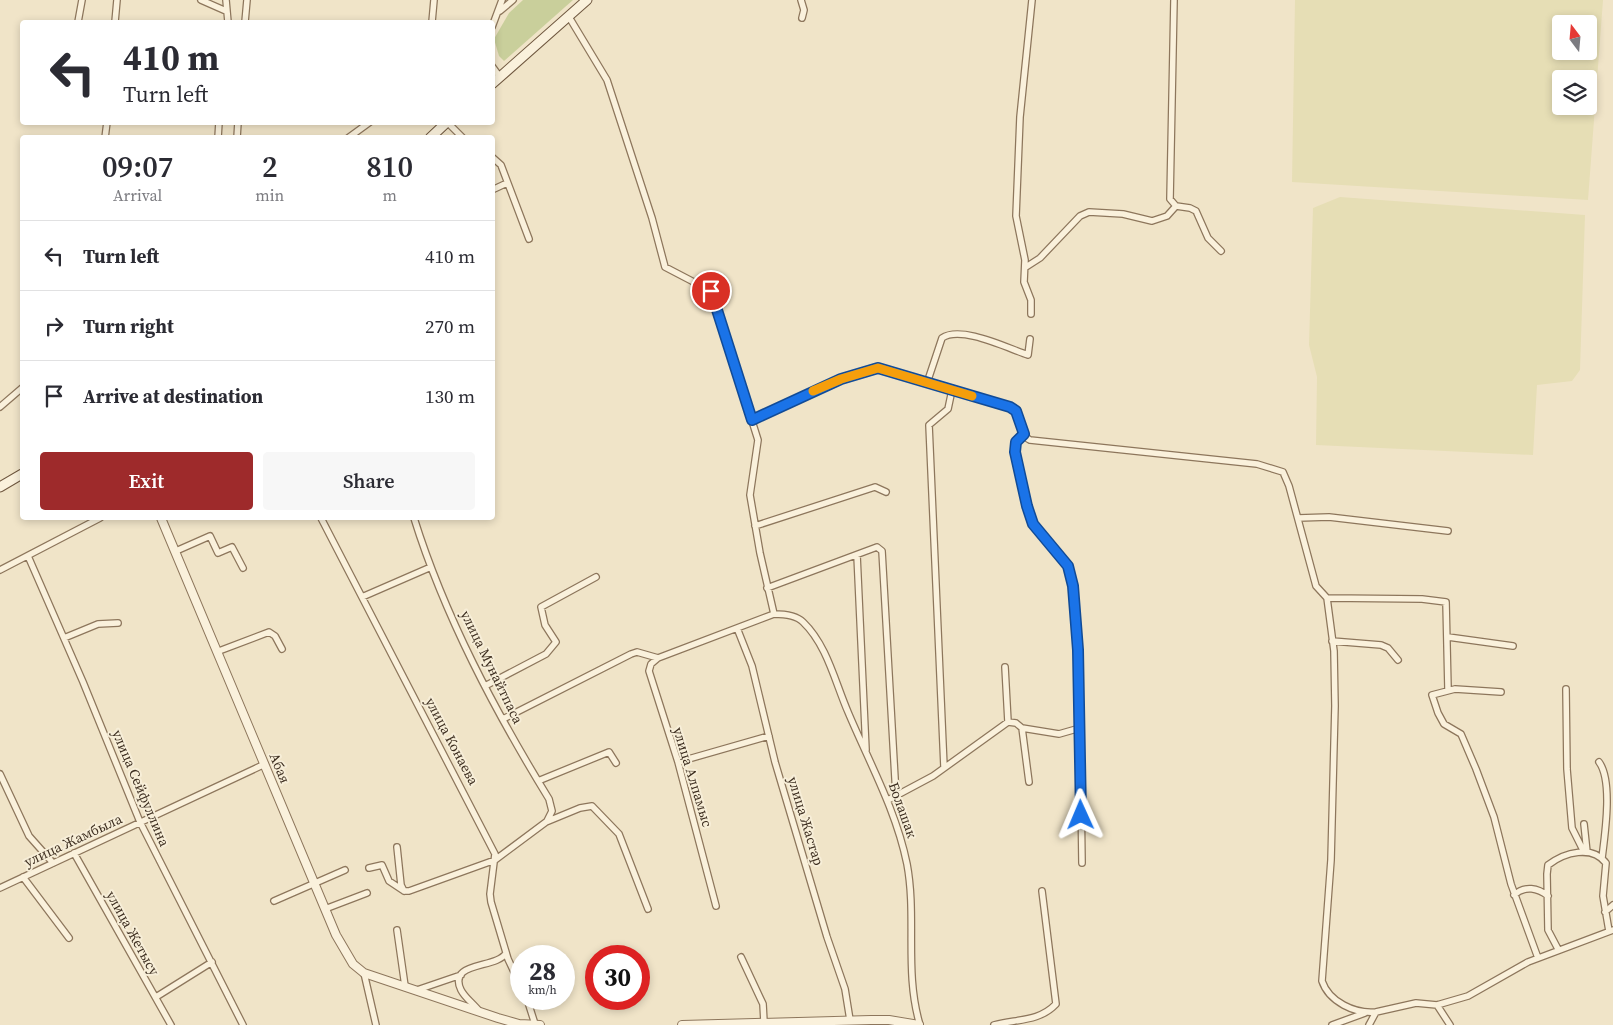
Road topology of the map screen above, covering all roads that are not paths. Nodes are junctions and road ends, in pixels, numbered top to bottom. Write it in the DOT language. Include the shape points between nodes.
graph roads {
  1 [pos="82,0"];
  2 [pos="117,0"];
  3 [pos="201,0"];
  4 [pos="226,0"];
  5 [pos="247,0"];
  6 [pos="434,0"];
  7 [pos="502,0"];
  8 [pos="514,0"];
  9 [pos="588,0"];
  10 [pos="801,0"];
  11 [pos="1032,0"];
  12 [pos="1174,0"];
  13 [pos="500,11"];
  14 [pos="569,17"];
  15 [pos="227,18"];
  16 [pos="802,18"];
  17 [pos="78,20"];
  18 [pos="115,20"];
  19 [pos="245,20"];
  20 [pos="432,20"];
  21 [pos="495,21"];
  22 [pos="495,70"];
  23 [pos="500,77"];
  24 [pos="495,81"];
  25 [pos="366,125"];
  26 [pos="444,125"];
  27 [pos="450,125"];
  28 [pos="352,135"];
  29 [pos="433,135"];
  30 [pos="460,135"];
  31 [pos="495,160"];
  32 [pos="507,183"];
  33 [pos="495,189"];
  34 [pos="1176,206"];
  35 [pos="529,239"];
  36 [pos="1221,251"];
  37 [pos="1026,267"];
  38 [pos="1031,314"];
  39 [pos="1030,339"];
  40 [pos="927,383"];
  41 [pos="20,390"];
  42 [pos="952,390"];
  43 [pos="0,407"];
  44 [pos="752,420"];
  45 [pos="1024,434"];
  46 [pos="20,475"];
  47 [pos="0,487"];
  48 [pos="886,492"];
  49 [pos="1298,518"];
  50 [pos="96,520"];
  51 [pos="162,520"];
  52 [pos="322,520"];
  53 [pos="415,520"];
  54 [pos="755,526"];
  55 [pos="1448,531"];
  56 [pos="176,551"];
  57 [pos="857,555"];
  58 [pos="28,556"];
  59 [pos="431,567"];
  60 [pos="243,568"];
  61 [pos="0,570"];
  62 [pos="596,577"];
  63 [pos="767,588"];
  64 [pos="362,597"];
  65 [pos="1327,598"];
  66 [pos="774,614"];
  67 [pos="118,623"];
  68 [pos="737,628"];
  69 [pos="1448,637"];
  70 [pos="64,638"];
  71 [pos="1332,641"];
  72 [pos="1513,646"];
  73 [pos="282,649"];
  74 [pos="219,651"];
  75 [pos="658,658"];
  76 [pos="1398,660"];
  77 [pos="1005,667"];
  78 [pos="485,686"];
  79 [pos="1448,689"];
  80 [pos="1566,689"];
  81 [pos="1501,692"];
  82 [pos="503,719"];
  83 [pos="1008,722"];
  84 [pos="1022,728"];
  85 [pos="1080,728"];
  86 [pos="769,736"];
  87 [pos="866,755"];
  88 [pos="678,762"];
  89 [pos="1599,762"];
  90 [pos="616,763"];
  91 [pos="266,764"];
  92 [pos="944,767"];
  93 [pos="0,774"];
  94 [pos="538,781"];
  95 [pos="1029,782"];
  96 [pos="896,796"];
  97 [pos="888,800"];
  98 [pos="140,822"];
  99 [pos="546,822"];
  100 [pos="1584,824"];
  101 [pos="397,847"];
  102 [pos="1585,852"];
  103 [pos="74,853"];
  104 [pos="1602,858"];
  105 [pos="495,860"];
  106 [pos="53,863"];
  107 [pos="1082,863"];
  108 [pos="369,868"];
  109 [pos="345,870"];
  110 [pos="23,877"];
  111 [pos="315,883"];
  112 [pos="0,888"];
  113 [pos="404,891"];
  114 [pos="1042,891"];
  115 [pos="367,893"];
  116 [pos="1514,895"];
  117 [pos="1548,896"];
  118 [pos="274,901"];
  119 [pos="716,906"];
  120 [pos="1613,906"];
  121 [pos="648,908"];
  122 [pos="325,909"];
  123 [pos="1605,912"];
  124 [pos="396,930"];
  125 [pos="1611,931"];
  126 [pos="69,938"];
  127 [pos="1558,949"];
  128 [pos="506,953"];
  129 [pos="741,957"];
  130 [pos="1538,958"];
  131 [pos="212,962"];
  132 [pos="510,962"];
  133 [pos="364,973"];
  134 [pos="461,975"];
  135 [pos="405,986"];
  136 [pos="417,990"];
  137 [pos="156,997"];
  138 [pos="1437,1005"];
  139 [pos="532,1010"];
  140 [pos="480,1011"];
  141 [pos="1376,1012"];
  142 [pos="1365,1013"];
  143 [pos="850,1020"];
  144 [pos="764,1022"];
  145 [pos="710,1024"];
  146 [pos="171,1025"];
  147 [pos="243,1025"];
  148 [pos="376,1025"];
  149 [pos="538,1025"];
  150 [pos="682,1025"];
  151 [pos="920,1025"];
  152 [pos="994,1025"];
  153 [pos="1332,1025"];
  154 [pos="1369,1025"];
  155 [pos="1450,1025"];
  1 -- 17 [label="street"];
  2 -- 18 [label="street"];
  3 -- 15 [label="street"];
  4 -- 15 [label="street"];
  5 -- 19 [label="street"];
  6 -- 20 [label="street"];
  7 -- 13 [label="street"];
  8 -- 13 [label="street"];
  9 -- 14 [label="main road"];
  10 -- 16 [label="street"];
  11 -- 37 [label="street" via="1020,117 1016,216"];
  12 -- 34 [label="street" via="1173,144 1169,181 1170,199"];
  13 -- 21 [label="street"];
  14 -- 23 [label="main road"];
  14 -- 44 [label="street" via="607,80 647,200 665,267 711,291"];
  22 -- 23 [label="street"];
  23 -- 24 [label="main road"];
  25 -- 28 [label="street"];
  26 -- 29 [label="main road"];
  27 -- 30 [label="street"];
  31 -- 32 [label="street"];
  32 -- 33 [label="street"];
  32 -- 35 [label="street"];
  34 -- 36 [label="street" via="1196,211 1208,238"];
  34 -- 37 [label="street" via="1167,216 1152,221 1123,214 1090,212 1080,216 1040,258"];
  37 -- 38 [label="street" via="1024,282 1031,300"];
  39 -- 40 [label="street" via="1028,355 970,335 947,335 942,338"];
  40 -- 42 [label="street"];
  40 -- 44 [label="street" via="872,368"];
  41 -- 43 [label="street"];
  42 -- 45 [label="street" via="1010,407 1016,411"];
  42 -- 92 [label="street" via="948,409 929,425"];
  44 -- 54 [label="street" via="758,440 750,495"];
  45 -- 49 [label="street" via="1030,440 1269,467 1283,472"];
  45 -- 85 [label="street" via="1016,442 1015,452 1027,506 1033,524 1068,566 1073,586"];
  46 -- 47 [label="main road"];
  48 -- 54 [label="street" via="875,487"];
  49 -- 55 [label="street" via="1329,517"];
  49 -- 65 [label="street" via="1316,586"];
  50 -- 58 [label="street"];
  51 -- 56 [label="street, Абая"];
  52 -- 64 [label="street, улица Конаева"];
  53 -- 59 [label="street, улица Мунайтпаса"];
  54 -- 63 [label="street"];
  56 -- 60 [label="street" via="210,536 218,553 232,547"];
  56 -- 74 [label="street, Абая"];
  57 -- 63 [label="street"];
  57 -- 87 [label="street"];
  57 -- 96 [label="street" via="877,548 882,550 884,557"];
  58 -- 61 [label="street"];
  58 -- 70 [label="street, улица Сейфуллина"];
  59 -- 64 [label="street"];
  59 -- 78 [label="street, улица Мунайтпаса"];
  62 -- 78 [label="street" via="541,607 556,642 553,648"];
  63 -- 66 [label="street"];
  64 -- 105 [label="street, улица Конаева" via="477,817"];
  65 -- 69 [label="street" via="1446,602"];
  65 -- 71 [label="street"];
  66 -- 68 [label="street"];
  66 -- 87 [label="street, Болашак" via="785,614 802,621 825,654"];
  67 -- 70 [label="street" via="98,624"];
  68 -- 75 [label="street"];
  68 -- 86 [label="street, улица Жастар" via="752,666"];
  69 -- 72 [label="street"];
  69 -- 79 [label="street"];
  70 -- 98 [label="street, улица Сейфуллина"];
  71 -- 76 [label="street" via="1381,645"];
  71 -- 142 [label="street" via="1335,706 1332,834 1322,981 1325,991 1334,998"];
  73 -- 74 [label="street" via="269,632"];
  74 -- 91 [label="street, Абая"];
  75 -- 82 [label="street" via="637,652 631,654"];
  75 -- 88 [label="street, улица Алпамыс" via="649,671"];
  77 -- 83 [label="street"];
  78 -- 82 [label="street, улица Мунайтпаса"];
  79 -- 81 [label="street"];
  79 -- 116 [label="street" via="1432,695 1434,702 1444,724 1460,734 1464,742 1494,817"];
  80 -- 102 [label="street" via="1572,828"];
  82 -- 94 [label="street, улица Мунайтпаса"];
  83 -- 84 [label="street"];
  83 -- 92 [label="street"];
  84 -- 85 [label="street" via="1059,734"];
  84 -- 95 [label="street"];
  85 -- 107 [label="street"];
  86 -- 88 [label="street"];
  86 -- 143 [label="street, улица Жастар" via="827,937 845,988"];
  87 -- 97 [label="street, Болашак"];
  88 -- 119 [label="street, улица Алпамыс"];
  89 -- 104 [label="street" via="1607,798"];
  90 -- 94 [label="street" via="609,752"];
  91 -- 98 [label="street, улица Жамбыла"];
  91 -- 111 [label="street, Абая"];
  92 -- 96 [label="street"];
  93 -- 106 [label="street" via="29,836"];
  94 -- 99 [label="street, улица Мунайтпаса" via="552,807 552,814"];
  96 -- 97 [label="street"];
  97 -- 151 [label="street, Болашак" via="907,865 911,983"];
  98 -- 103 [label="street, улица Жамбыла"];
  98 -- 131 [label="street, улица Сейфуллина"];
  99 -- 105 [label="street"];
  99 -- 121 [label="street" via="587,805 595,808 618,834"];
  100 -- 102 [label="street"];
  101 -- 113 [label="street"];
  102 -- 104 [label="street"];
  102 -- 117 [label="street" via="1566,855 1548,865"];
  103 -- 106 [label="street, улица Жамбыла"];
  103 -- 137 [label="street, улица Жетысу"];
  104 -- 123 [label="street" via="1606,863"];
  105 -- 113 [label="street" via="419,889"];
  105 -- 128 [label="street, улица Конаева" via="490,894"];
  106 -- 110 [label="street, улица Жамбыла"];
  108 -- 113 [label="street" via="382,865 389,881"];
  109 -- 111 [label="street"];
  110 -- 112 [label="street, улица Жамбыла"];
  110 -- 126 [label="street"];
  111 -- 118 [label="street"];
  111 -- 122 [label="street, Абая"];
  114 -- 152 [label="street" via="1056,1004 1027,1020"];
  115 -- 122 [label="street"];
  116 -- 117 [label="street" via="1535,888"];
  116 -- 130 [label="street"];
  117 -- 127 [label="street" via="1548,930"];
  120 -- 123 [label="street"];
  122 -- 133 [label="street, Абая" via="347,955"];
  123 -- 125 [label="street"];
  124 -- 135 [label="street"];
  125 -- 127 [label="street"];
  127 -- 130 [label="street"];
  128 -- 132 [label="street, улица Конаева"];
  128 -- 134 [label="street" via="500,961 473,966"];
  129 -- 144 [label="street" via="763,1004"];
  130 -- 138 [label="street" via="1468,996"];
  131 -- 137 [label="street"];
  131 -- 147 [label="street, улица Сейфуллина"];
  133 -- 135 [label="street"];
  133 -- 148 [label="street"];
  134 -- 136 [label="street"];
  134 -- 140 [label="street" via="461,990"];
  135 -- 136 [label="street"];
  136 -- 140 [label="street"];
  137 -- 146 [label="street, улица Жетысу"];
  138 -- 141 [label="street" via="1416,1003"];
  138 -- 155 [label="street"];
  139 -- 149 [label="street"];
  140 -- 149 [label="street" via="519,1024"];
  141 -- 142 [label="street"];
  141 -- 154 [label="street"];
  142 -- 153 [label="street"];
  143 -- 144 [label="street"];
  143 -- 151 [label="street" via="889,1020"];
  144 -- 145 [label="street"];
  145 -- 150 [label="street"];
}
